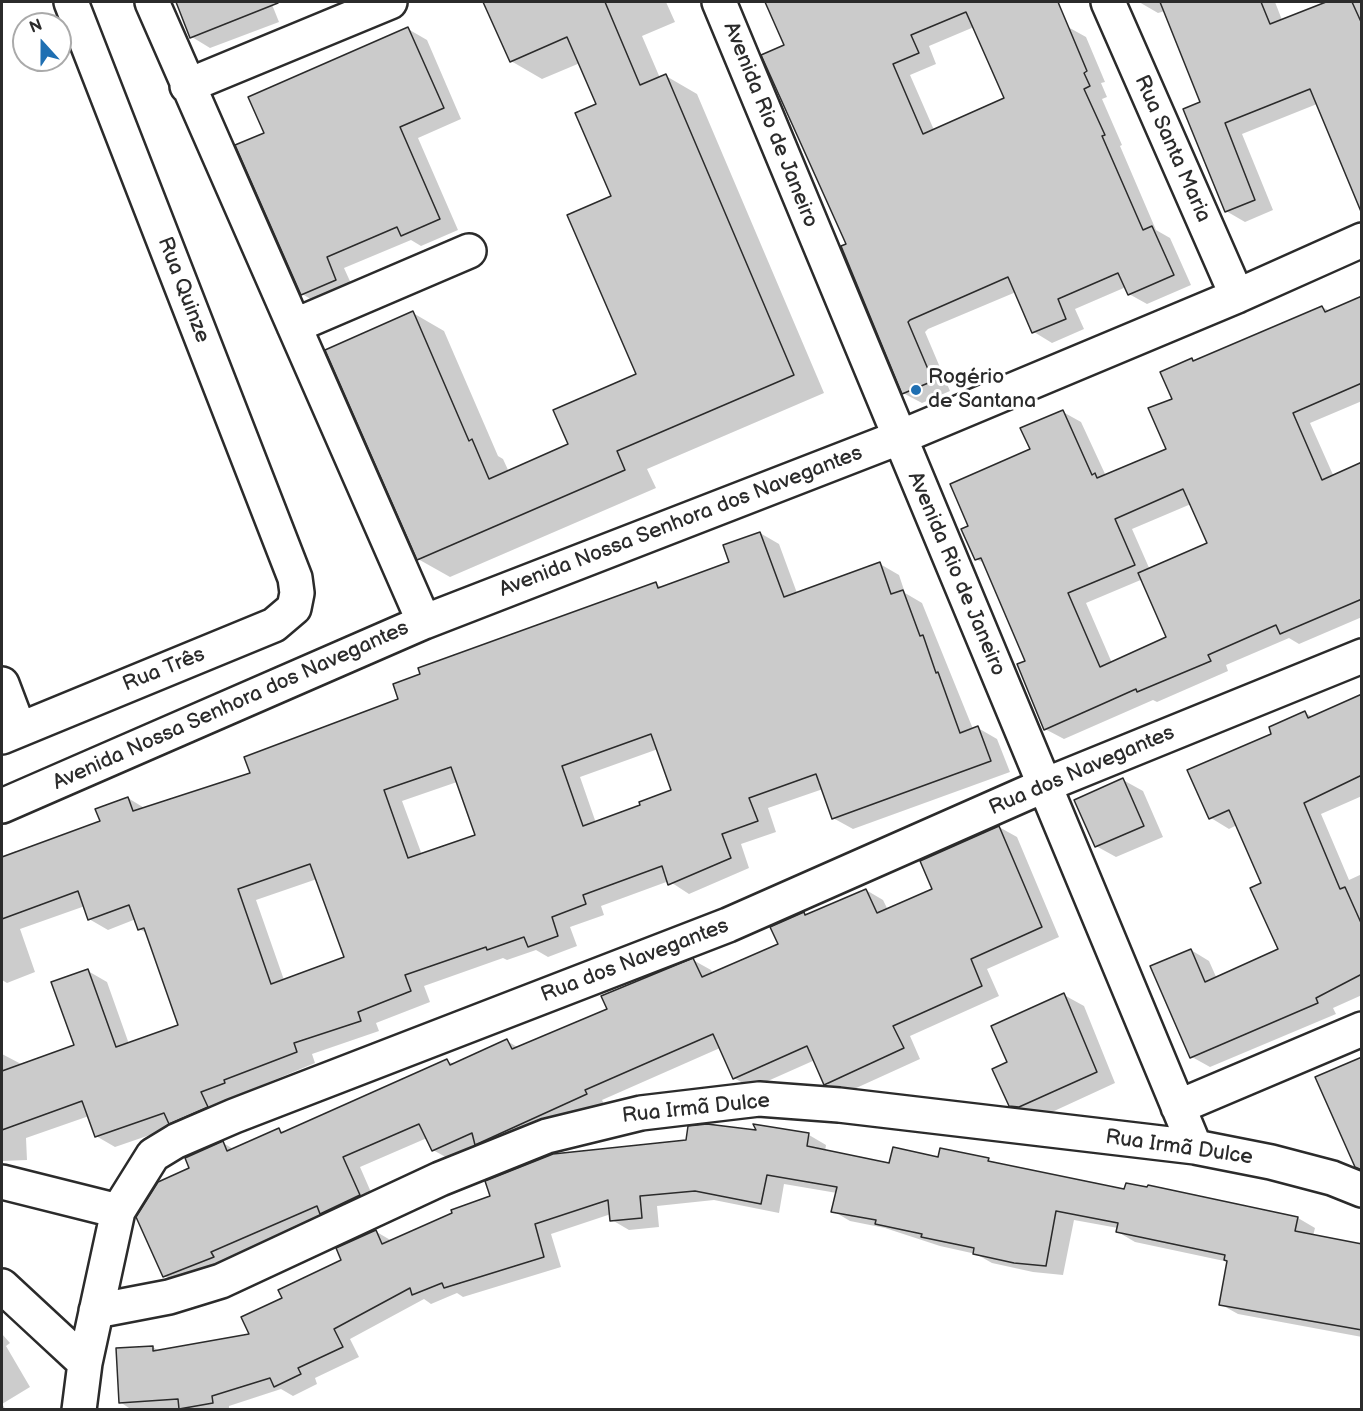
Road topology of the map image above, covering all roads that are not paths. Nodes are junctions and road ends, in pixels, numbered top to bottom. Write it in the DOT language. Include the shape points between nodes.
graph roads {
  1 [pos="71,2"];
  2 [pos="152,2"];
  3 [pos="390,2"];
  4 [pos="719,2"];
  5 [pos="1108,2"];
  6 [pos="187,86"];
  7 [pos="1362,240"];
  8 [pos="469,251"];
  9 [pos="1237,296"];
  10 [pos="294,327"];
  11 [pos="898,438"];
  12 [pos="295,578"];
  13 [pos="424,622"];
  14 [pos="1362,656"];
  15 [pos="2,684"];
  16 [pos="10,733"];
  17 [pos="1045,785"];
  18 [pos="2,806"];
  19 [pos="1362,1029"];
  20 [pos="1178,1107"];
  21 [pos="1195,1147"];
  22 [pos="2,1182"];
  23 [pos="1362,1190"];
  24 [pos="118,1211"];
  25 [pos="2,1286"];
  26 [pos="96,1311"];
  27 [pos="85,1363"];
  28 [pos="79,1410"];
  1 -- 12 [label="street, Rua Quinze"];
  2 -- 6 [label="street"];
  3 -- 6 [label="street"];
  4 -- 11 [label="street, Avenida Rio de Janeiro"];
  5 -- 9 [label="street, Rua Santa Maria"];
  6 -- 10 [label="street"];
  7 -- 9 [label="street, Avenida Nossa Senhora dos Navegantes"];
  8 -- 10 [label="street"];
  9 -- 11 [label="street, Avenida Nossa Senhora dos Navegantes"];
  10 -- 13 [label="street"];
  11 -- 13 [label="street, Avenida Nossa Senhora dos Navegantes"];
  11 -- 17 [label="street, Avenida Rio de Janeiro"];
  12 -- 16 [label="street, Rua Três" via="294,608 274,625"];
  13 -- 18 [label="street, Avenida Nossa Senhora dos Navegantes"];
  14 -- 17 [label="street, Rua dos Navegantes"];
  15 -- 16 [label="street"];
  17 -- 20 [label="street, Avenida Rio de Janeiro"];
  17 -- 24 [label="street, Rua dos Navegantes" via="728,925 176,1141 153,1155"];
  19 -- 20 [label="street"];
  20 -- 21 [label="street, Avenida Rio de Janeiro"];
  21 -- 23 [label="street, Rua Irmã Dulce" via="1271,1162"];
  21 -- 26 [label="street, Rua Irmã Dulce" via="759,1099 690,1106 603,1120 547,1136 440,1179 221,1281 169,1297"];
  22 -- 24 [label="street"];
  24 -- 26 [label="street, Rua dos Navegantes"];
  25 -- 27 [label="street"];
  26 -- 27 [label="street, Rua dos Navegantes"];
  27 -- 28 [label="street, Rua dos Navegantes"];
}
